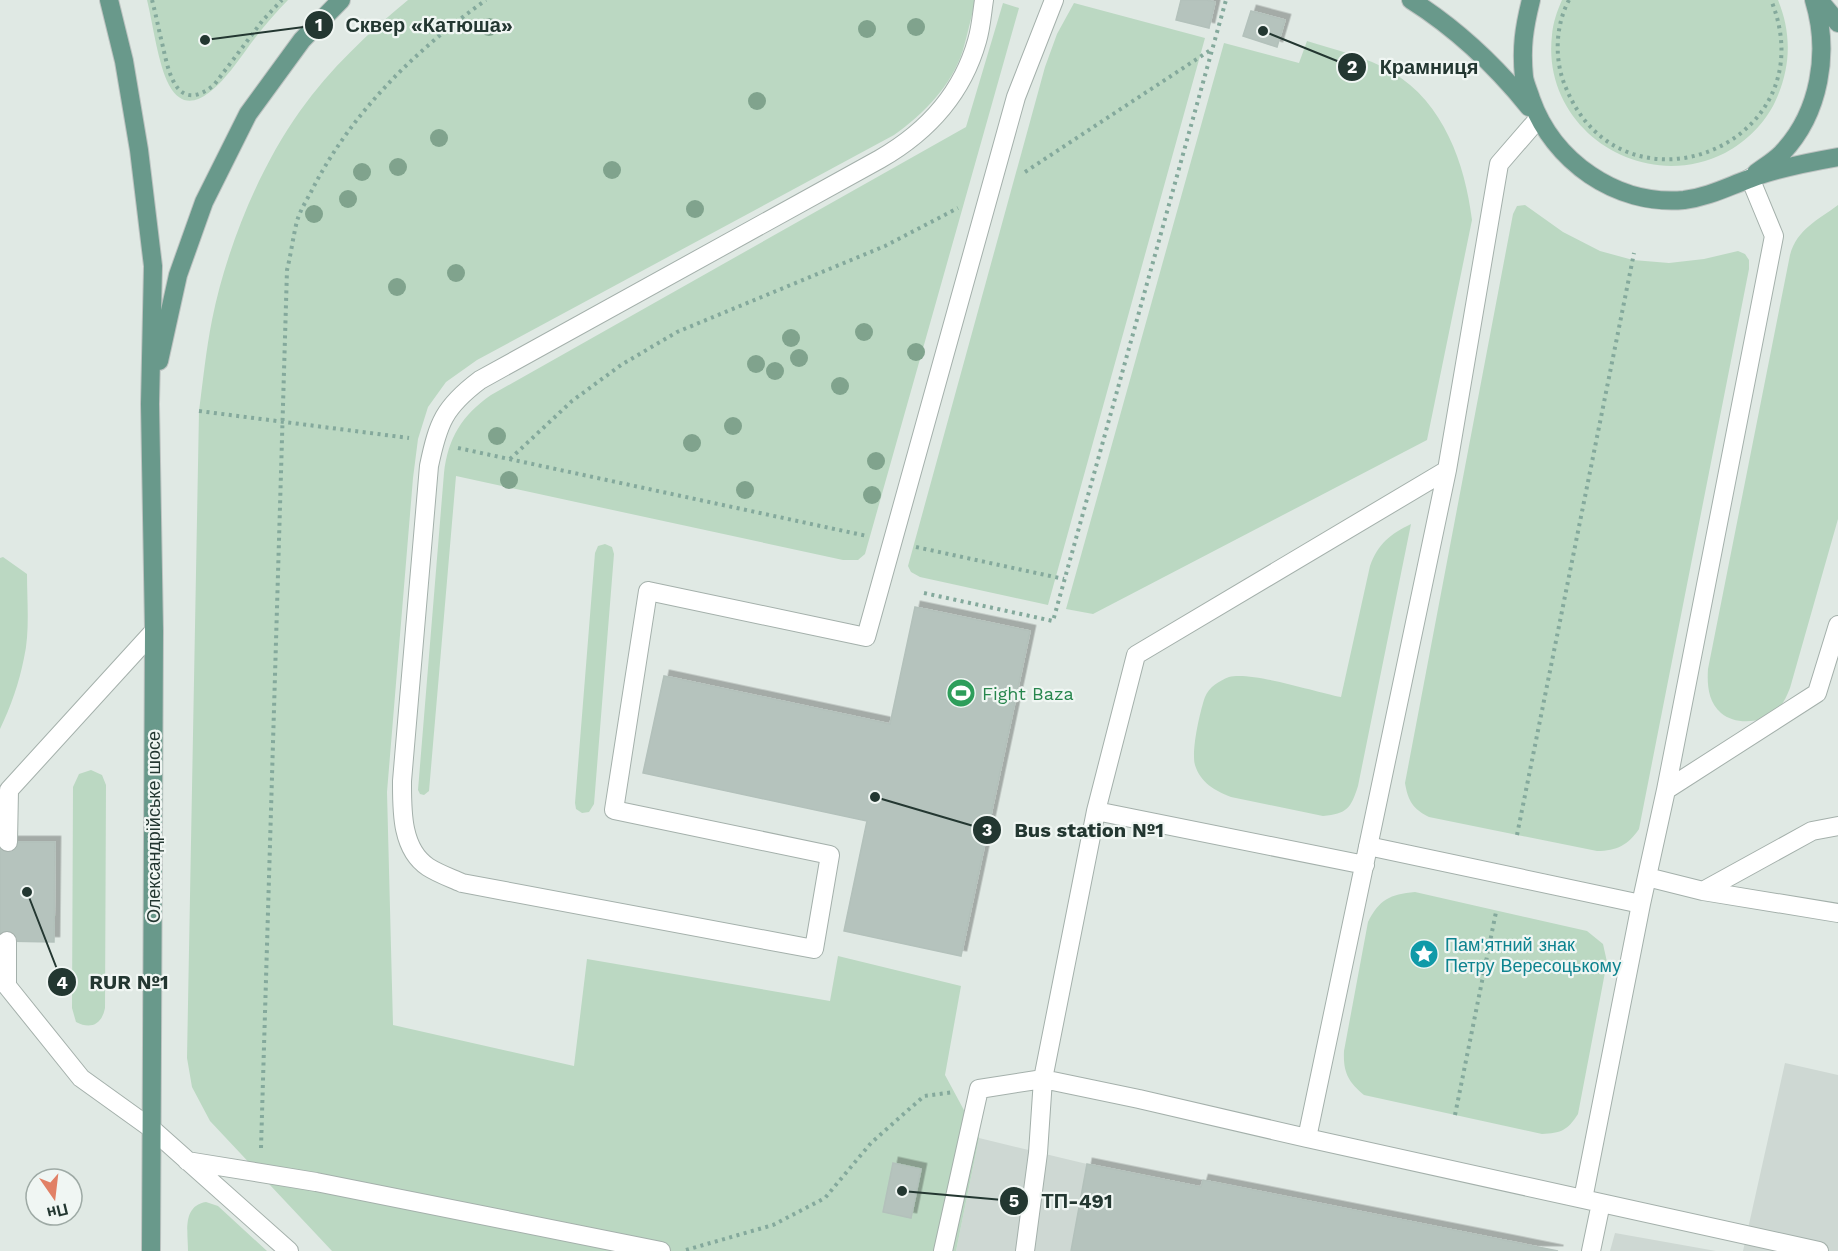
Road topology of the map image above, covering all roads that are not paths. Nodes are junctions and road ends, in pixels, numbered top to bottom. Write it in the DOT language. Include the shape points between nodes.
graph roads {
  1 [pos="109,0"];
  2 [pos="341,0"];
  3 [pos="984,0"];
  4 [pos="1054,0"];
  5 [pos="1411,0"];
  6 [pos="1531,0"];
  7 [pos="1814,0"];
  8 [pos="1819,0"];
  9 [pos="1838,23"];
  10 [pos="1538,119"];
  11 [pos="1838,157"];
  12 [pos="1750,178"];
  13 [pos="150,404"];
  14 [pos="1447,470"];
  15 [pos="1838,625"];
  16 [pos="154,631"];
  17 [pos="1666,790"];
  18 [pos="1096,811"];
  19 [pos="1838,826"];
  20 [pos="8,842"];
  21 [pos="1366,855"];
  22 [pos="1647,877"];
  23 [pos="1703,891"];
  24 [pos="1641,904"];
  25 [pos="1838,913"];
  26 [pos="7,941"];
  27 [pos="1043,1079"];
  28 [pos="152,1129"];
  29 [pos="1307,1138"];
  30 [pos="187,1161"];
  31 [pos="1583,1199"];
  32 [pos="1601,1203"];
  33 [pos="151,1251"];
  34 [pos="289,1251"];
  35 [pos="662,1251"];
  36 [pos="943,1251"];
  37 [pos="1025,1251"];
  38 [pos="1591,1251"];
  39 [pos="1819,1251"];
  1 -- 13 [label="main road" via="139,150 153,266"];
  2 -- 13 [label="main road" via="302,40 248,114 204,202 178,275"];
  3 -- 4 [label="lane" via="978,39 965,75 947,104 910,140 480,380 449,407 440,423 429,466 402,781 407,836 426,866 462,883 814,949 830,855 614,810 648,591 866,637 1016,97"];
  5 -- 10 [label="main road" via="1440,18 1488,60"];
  6 -- 10 [label="main road" via="1522,38 1524,79"];
  7 -- 12 [label="main road" via="1822,42 1819,82 1805,120 1781,153"];
  8 -- 9 [label="main road"];
  10 -- 12 [label="main road" via="1558,148 1584,172 1614,189 1648,198 1683,200 1718,193"];
  10 -- 14 [label="lane" via="1498,164"];
  11 -- 12 [label="main road"];
  12 -- 17 [label="lane" via="1774,236"];
  13 -- 16 [label="main road, Олександрійське шосе"];
  14 -- 18 [label="lane" via="1136,656"];
  14 -- 21 [label="lane"];
  15 -- 17 [label="lane" via="1817,693"];
  16 -- 20 [label="lane" via="9,790"];
  16 -- 28 [label="main road, Олександрійське шосе"];
  17 -- 22 [label="lane"];
  18 -- 21 [label="lane"];
  18 -- 27 [label="lane"];
  19 -- 23 [label="lane" via="1812,831"];
  21 -- 24 [label="lane"];
  21 -- 29 [label="lane"];
  22 -- 23 [label="lane"];
  22 -- 24 [label="lane"];
  23 -- 25 [label="lane"];
  24 -- 31 [label="lane"];
  26 -- 28 [label="lane" via="7,986 81,1078"];
  27 -- 29 [label="lane"];
  27 -- 36 [label="lane" via="979,1089"];
  27 -- 37 [label="lane"];
  28 -- 30 [label="lane"];
  28 -- 33 [label="main road, Олександрійське шосе"];
  29 -- 31 [label="lane"];
  30 -- 34 [label="lane"];
  30 -- 35 [label="lane" via="316,1182"];
  31 -- 32 [label="lane"];
  32 -- 38 [label="lane"];
  32 -- 39 [label="lane"];
}
